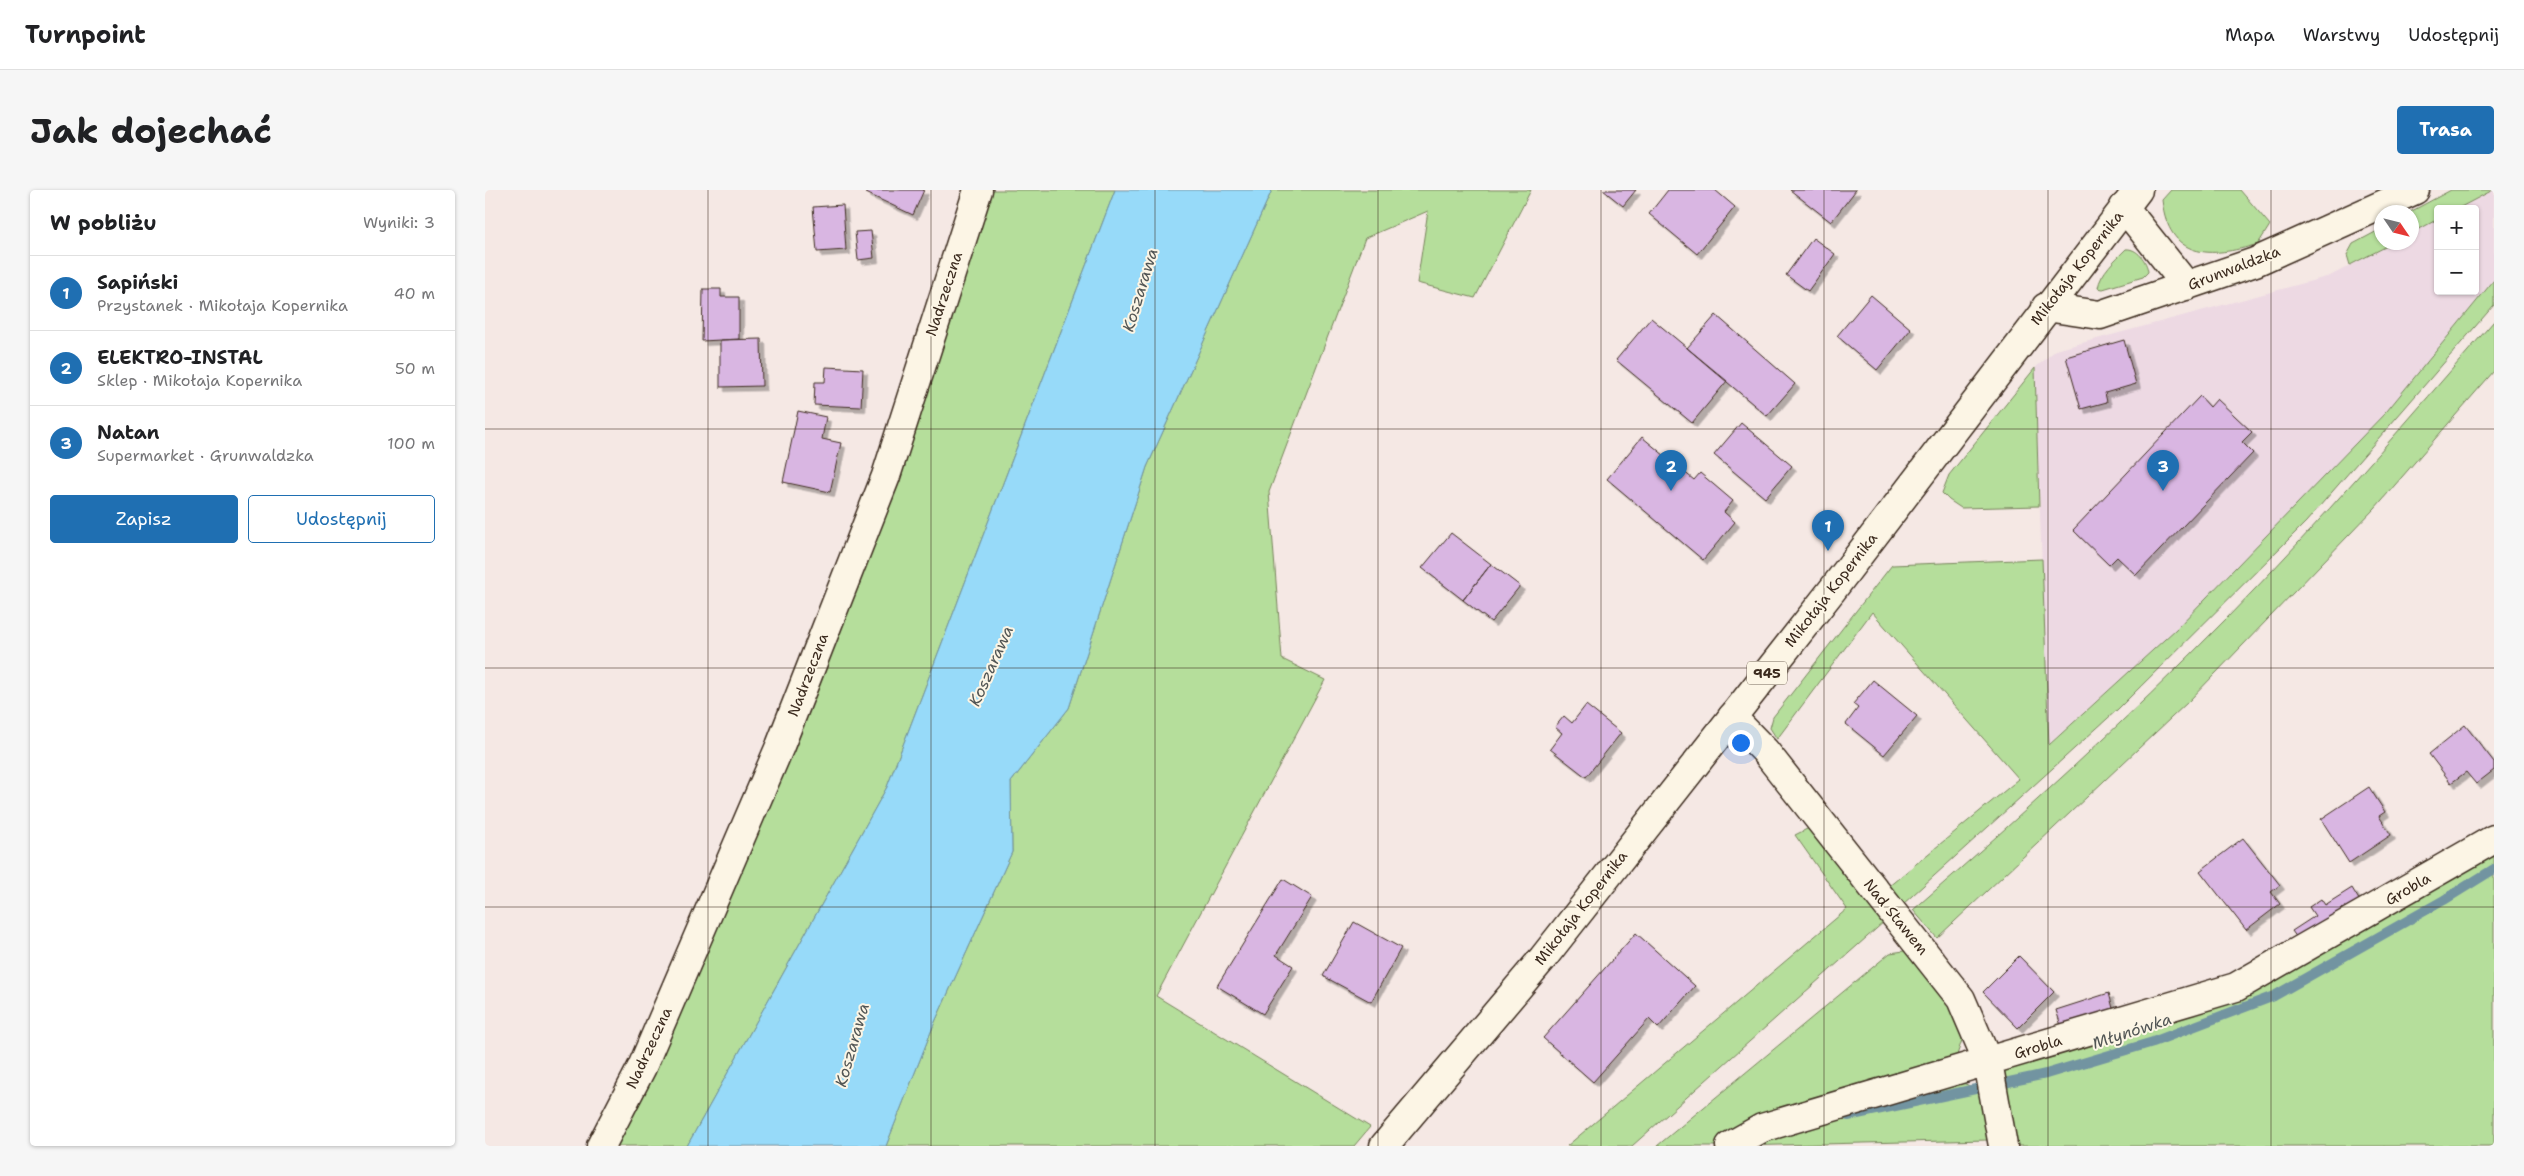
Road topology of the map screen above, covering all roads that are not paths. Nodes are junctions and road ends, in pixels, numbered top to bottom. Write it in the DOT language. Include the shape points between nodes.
graph roads {
  1 [pos="978,190"];
  2 [pos="2415,190"];
  3 [pos="2131,198"];
  4 [pos="2187,286"];
  5 [pos="2046,307"];
  6 [pos="1732,717"];
  7 [pos="2494,840"];
  8 [pos="1988,1062"];
  9 [pos="601,1146"];
  10 [pos="1384,1146"];
  11 [pos="1730,1146"];
  12 [pos="2003,1146"];
  1 -- 9 [label="street, Nadrzeczna" via="886,476 784,738 642,1067"];
  2 -- 4 [label="street, Grunwaldzka" via="2255,262"];
  3 -- 4 [label="street"];
  3 -- 5 [label="street, Mikołaja Kopernika / 945"];
  4 -- 5 [label="street, Grunwaldzka" via="2100,315"];
  5 -- 6 [label="street, Mikołaja Kopernika / 945"];
  6 -- 8 [label="street, Nad Stawem" via="1765,752 1956,992"];
  6 -- 10 [label="street, Mikołaja Kopernika / 945" via="1543,958"];
  7 -- 8 [label="street, Grobla" via="2236,987"];
  8 -- 11 [label="street, Grobla" via="1762,1128"];
  8 -- 12 [label="street, Nad Stawem"];
}
